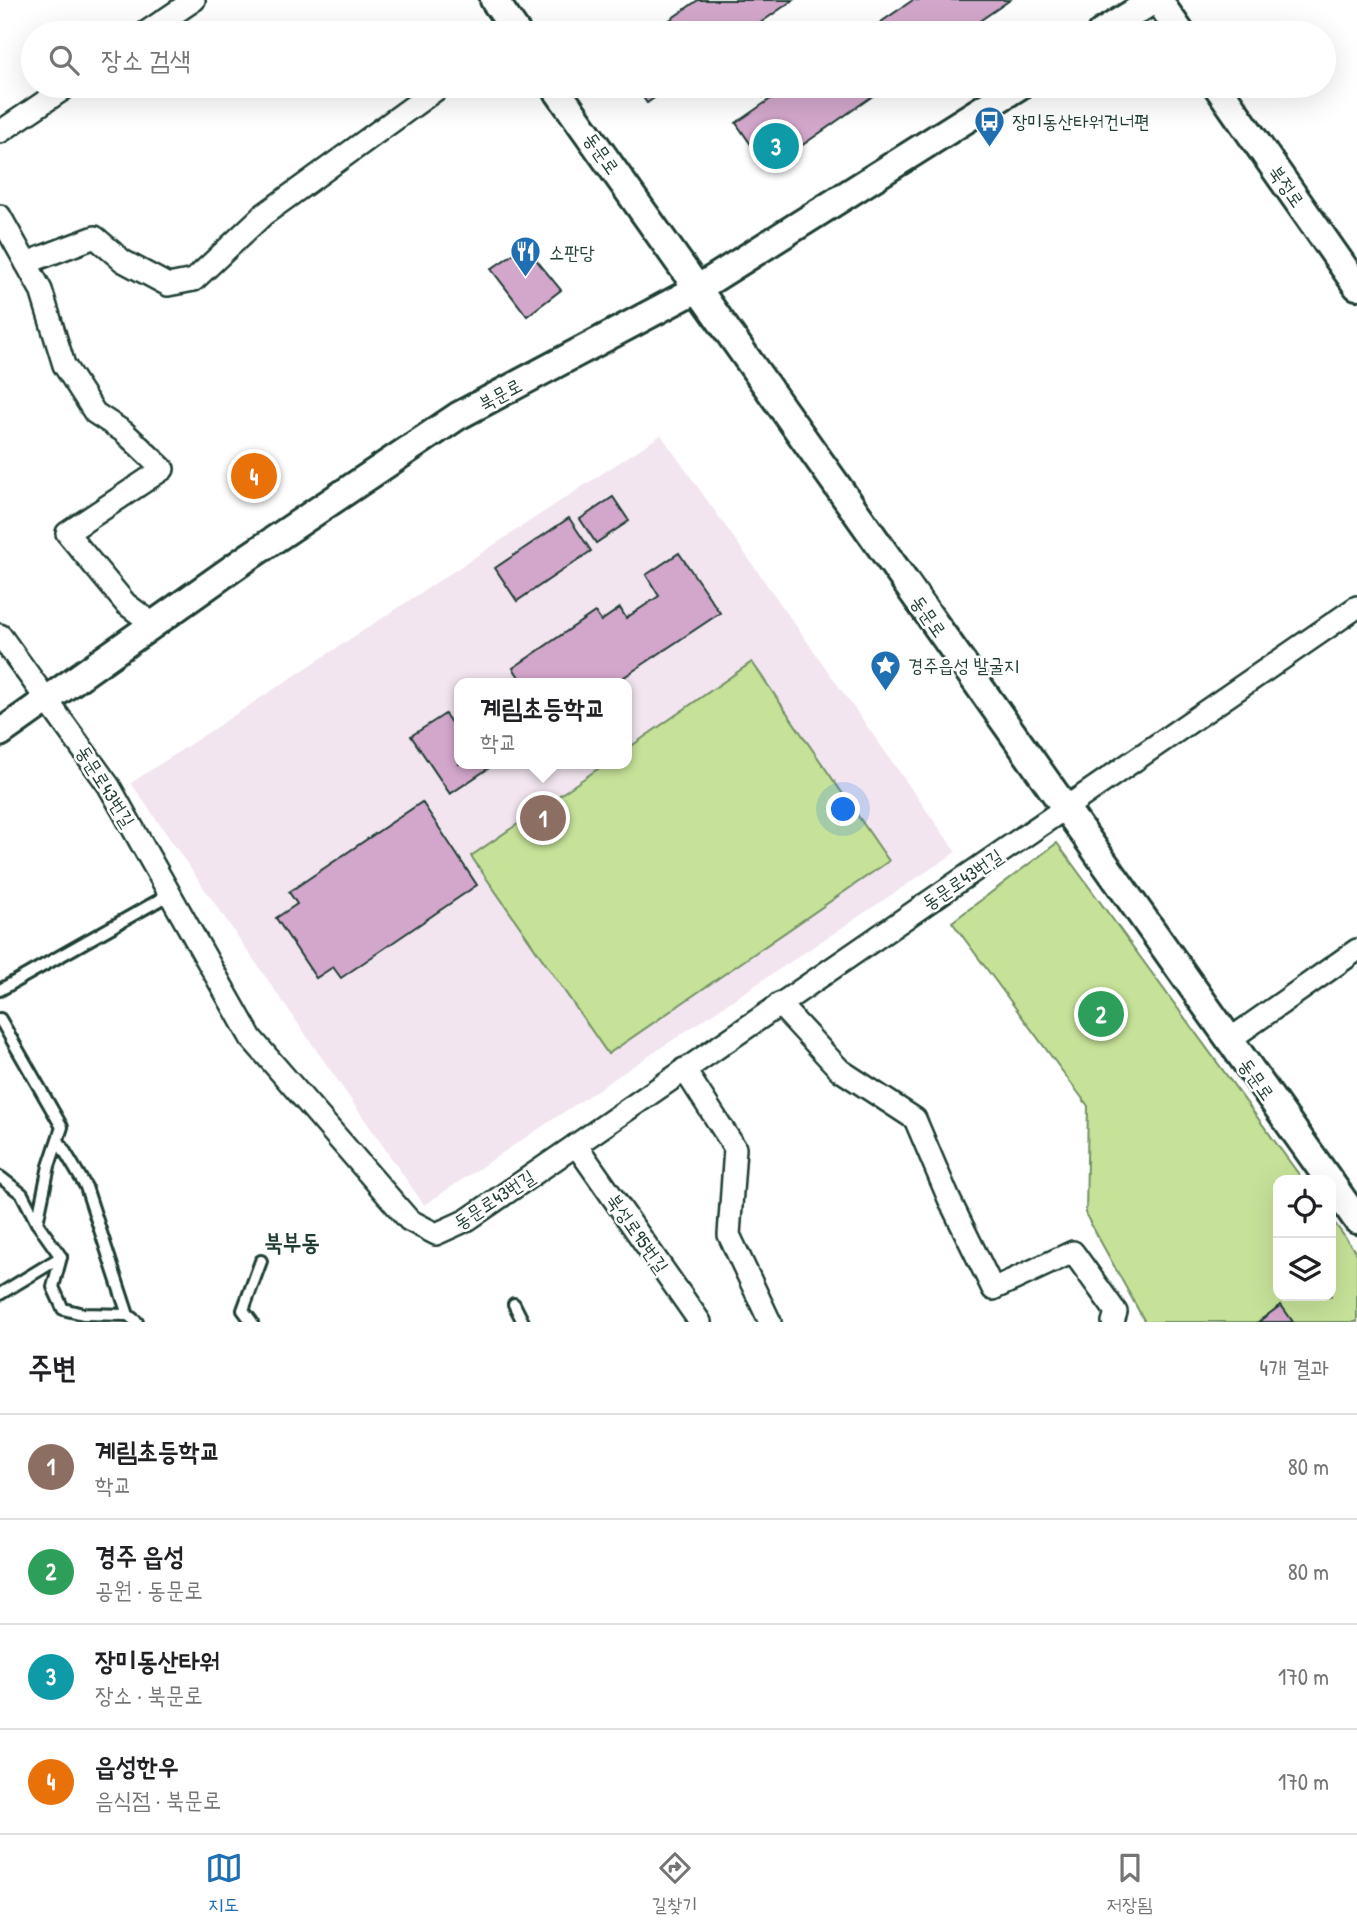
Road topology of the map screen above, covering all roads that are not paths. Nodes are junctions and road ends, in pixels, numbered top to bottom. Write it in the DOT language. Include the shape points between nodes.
graph roads {
  1 [pos="194,0"];
  2 [pos="494,0"];
  3 [pos="1156,0"];
  4 [pos="163,21"];
  5 [pos="506,21"];
  6 [pos="1121,21"];
  7 [pos="1172,21"];
  8 [pos="50,98"];
  9 [pos="424,98"];
  10 [pos="562,98"];
  11 [pos="999,98"];
  12 [pos="1225,98"];
  13 [pos="0,132"];
  14 [pos="0,216"];
  15 [pos="26,263"];
  16 [pos="1357,286"];
  17 [pos="697,289"];
  18 [pos="1357,607"];
  19 [pos="153,624"];
  20 [pos="0,635"];
  21 [pos="48,699"];
  22 [pos="0,733"];
  23 [pos="1066,809"];
  24 [pos="170,894"];
  25 [pos="1357,950"];
  26 [pos="0,990"];
  27 [pos="779,1004"];
  28 [pos="0,1019"];
  29 [pos="1229,1040"];
  30 [pos="684,1069"];
  31 [pos="58,1140"];
  32 [pos="576,1145"];
  33 [pos="1325,1175"];
  34 [pos="0,1177"];
  35 [pos="1336,1190"];
  36 [pos="1357,1220"];
  37 [pos="37,1223"];
  38 [pos="61,1257"];
  39 [pos="261,1261"];
  40 [pos="0,1294"];
  41 [pos="514,1304"];
  42 [pos="133,1318"];
  43 [pos="252,1322"];
  44 [pos="523,1322"];
  45 [pos="700,1322"];
  46 [pos="770,1322"];
  47 [pos="1113,1322"];
  1 -- 4 [label="street"];
  2 -- 5 [label="street"];
  3 -- 6 [label="street"];
  3 -- 7 [label="street"];
  8 -- 13 [label="street"];
  9 -- 15 [label="street" via="263,215 194,281 168,285 123,261 96,237"];
  10 -- 17 [label="street, 동문로"];
  11 -- 17 [label="street, 북문로"];
  12 -- 16 [label="street, 북정로"];
  14 -- 15 [label="street"];
  15 -- 19 [label="street" via="41,290 64,365 95,413 124,432 163,470 67,533 126,604"];
  17 -- 19 [label="street, 북문로" via="458,416"];
  17 -- 23 [label="street, 동문로"];
  18 -- 23 [label="street, 동문로43번길"];
  19 -- 21 [label="street, 북문로"];
  20 -- 21 [label="street, 동문로43번길"];
  21 -- 22 [label="street, 북문로"];
  21 -- 24 [label="street, 동문로43번길" via="109,786"];
  23 -- 27 [label="street, 동문로43번길"];
  23 -- 29 [label="street, 동문로"];
  24 -- 26 [label="lane"];
  24 -- 32 [label="street, 동문로43번길" via="251,1038 409,1220 436,1234 467,1220"];
  25 -- 29 [label="street"];
  27 -- 30 [label="street, 동문로43번길"];
  27 -- 47 [label="street" via="840,1070 915,1119 993,1289 1073,1252 1116,1312"];
  28 -- 31 [label="lane" via="62,1127"];
  29 -- 33 [label="street, 동문로"];
  30 -- 32 [label="street, 동문로43번길"];
  30 -- 46 [label="street" via="735,1147 729,1235"];
  31 -- 37 [label="lane"];
  31 -- 42 [label="lane" via="86,1187"];
  32 -- 45 [label="street, 북성로95번길"];
  34 -- 37 [label="lane" via="22,1194"];
  35 -- 36 [label="street, 동문로"];
  37 -- 38 [label="lane"];
  38 -- 40 [label="lane"];
  38 -- 42 [label="lane" via="53,1287 62,1309"];
  39 -- 43 [label="lane" via="243,1310"];
  41 -- 44 [label="lane"];
}
